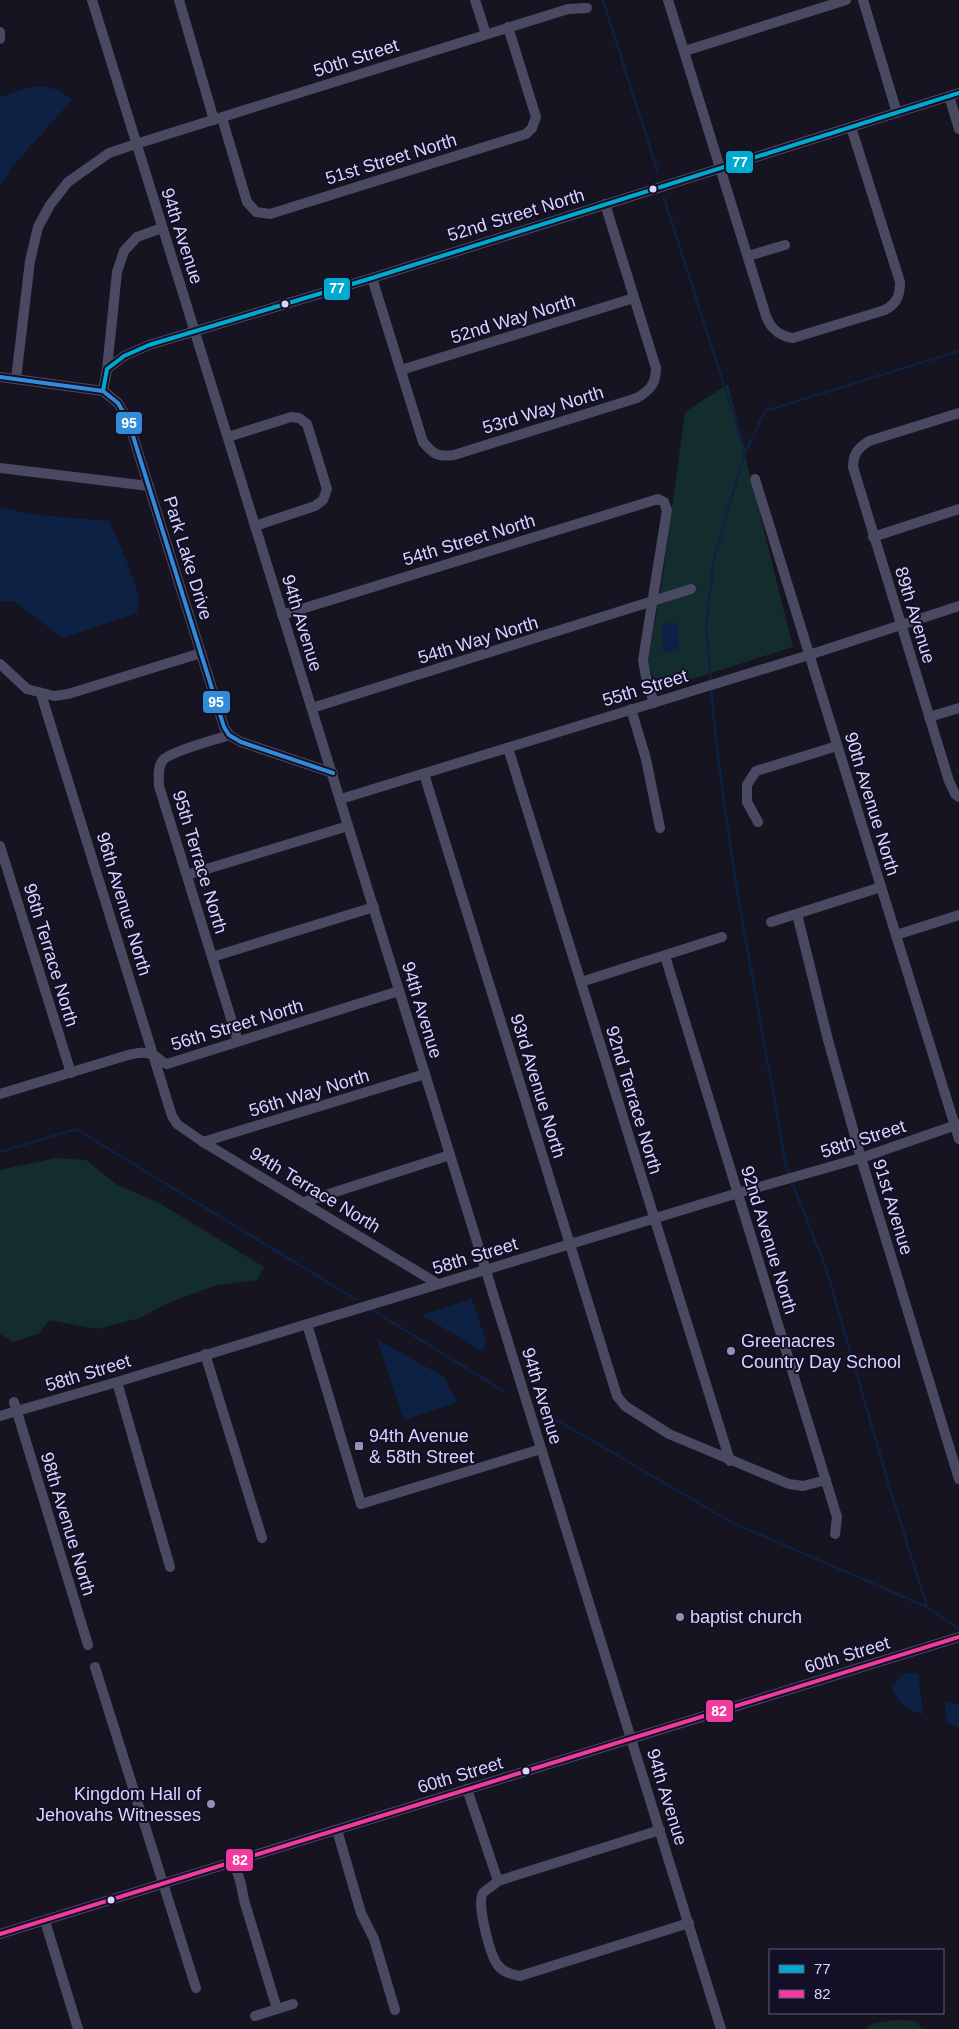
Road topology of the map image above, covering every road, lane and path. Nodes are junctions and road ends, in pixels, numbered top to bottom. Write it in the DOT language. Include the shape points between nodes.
graph roads {
  1 [pos="92,0"];
  2 [pos="179,0"];
  3 [pos="475,0"];
  4 [pos="668,0"];
  5 [pos="846,0"];
  6 [pos="863,0"];
  7 [pos="587,8"];
  8 [pos="508,27"];
  9 [pos="0,32"];
  10 [pos="486,34"];
  11 [pos="0,38"];
  12 [pos="685,51"];
  13 [pos="954,95"];
  14 [pos="897,113"];
  15 [pos="218,119"];
  16 [pos="851,127"];
  17 [pos="959,129"];
  18 [pos="136,144"];
  19 [pos="721,168"];
  20 [pos="605,204"];
  21 [pos="162,228"];
  22 [pos="785,245"];
  23 [pos="748,256"];
  24 [pos="372,278"];
  25 [pos="634,298"];
  26 [pos="195,332"];
  27 [pos="107,369"];
  28 [pos="401,370"];
  29 [pos="0,378"];
  30 [pos="16,380"];
  31 [pos="103,391"];
  32 [pos="959,413"];
  33 [pos="228,437"];
  34 [pos="0,468"];
  35 [pos="755,479"];
  36 [pos="150,486"];
  37 [pos="959,510"];
  38 [pos="256,526"];
  39 [pos="873,536"];
  40 [pos="691,589"];
  41 [pos="654,602"];
  42 [pos="959,606"];
  43 [pos="282,615"];
  44 [pos="901,625"];
  45 [pos="201,654"];
  46 [pos="809,655"];
  47 [pos="0,664"];
  48 [pos="41,694"];
  49 [pos="654,702"];
  50 [pos="312,708"];
  51 [pos="959,708"];
  52 [pos="631,709"];
  53 [pos="929,717"];
  54 [pos="229,736"];
  55 [pos="837,746"];
  56 [pos="508,748"];
  57 [pos="333,773"];
  58 [pos="424,774"];
  59 [pos="959,797"];
  60 [pos="341,799"];
  61 [pos="758,822"];
  62 [pos="348,826"];
  63 [pos="660,828"];
  64 [pos="0,846"];
  65 [pos="187,875"];
  66 [pos="881,887"];
  67 [pos="374,907"];
  68 [pos="797,914"];
  69 [pos="959,915"];
  70 [pos="771,922"];
  71 [pos="896,935"];
  72 [pos="722,937"];
  73 [pos="665,956"];
  74 [pos="212,957"];
  75 [pos="581,982"];
  76 [pos="399,990"];
  77 [pos="238,1041"];
  78 [pos="154,1055"];
  79 [pos="71,1073"];
  80 [pos="425,1074"];
  81 [pos="0,1094"];
  82 [pos="177,1124"];
  83 [pos="957,1125"];
  84 [pos="959,1139"];
  85 [pos="203,1142"];
  86 [pos="450,1155"];
  87 [pos="861,1158"];
  88 [pos="738,1193"];
  89 [pos="304,1202"];
  90 [pos="654,1218"];
  91 [pos="570,1245"];
  92 [pos="485,1269"];
  93 [pos="438,1284"];
  94 [pos="307,1324"];
  95 [pos="205,1354"];
  96 [pos="117,1382"];
  97 [pos="16,1406"];
  98 [pos="0,1416"];
  99 [pos="541,1449"];
  100 [pos="730,1461"];
  101 [pos="959,1478"];
  102 [pos="826,1480"];
  103 [pos="835,1534"];
  104 [pos="262,1538"];
  105 [pos="170,1567"];
  106 [pos="956,1638"];
  107 [pos="88,1645"];
  108 [pos="95,1667"];
  109 [pos="632,1738"];
  110 [pos="467,1789"];
  111 [pos="337,1830"];
  112 [pos="660,1830"];
  113 [pos="234,1862"];
  114 [pos="498,1881"];
  115 [pos="164,1884"];
  116 [pos="44,1920"];
  117 [pos="690,1922"];
  118 [pos="0,1934"];
  119 [pos="196,1988"];
  120 [pos="292,2004"];
  121 [pos="277,2009"];
  122 [pos="395,2010"];
  123 [pos="255,2016"];
  124 [pos="78,2029"];
  125 [pos="721,2029"];
  1 -- 18 [label="street, 94th Avenue"];
  2 -- 15 [label="street"];
  3 -- 10 [label="street"];
  4 -- 12 [label="street"];
  5 -- 12 [label="street"];
  6 -- 14 [label="street"];
  7 -- 8 [label="street, 50th Street" via="568,9"];
  8 -- 10 [label="street, 50th Street"];
  8 -- 15 [label="street, 51st Street North" via="536,117 526,134 270,214 256,212 247,202"];
  9 -- 11 [label="street"];
  10 -- 15 [label="street, 50th Street"];
  12 -- 19 [label="street"];
  13 -- 14 [label="street, 52nd Street North"];
  13 -- 17 [label="street"];
  14 -- 16 [label="street, 52nd Street North"];
  15 -- 18 [label="street, 50th Street"];
  16 -- 19 [label="street, 52nd Street North"];
  16 -- 23 [label="street" via="900,282 900,294 894,305 793,338 782,336 770,326"];
  18 -- 21 [label="street, 94th Avenue"];
  18 -- 30 [label="street, 50th Street" via="109,153 68,182 50,205 38,228 30,261"];
  19 -- 20 [label="street, 52nd Street North"];
  19 -- 23 [label="street"];
  20 -- 24 [label="street, 52nd Street North"];
  20 -- 25 [label="street"];
  21 -- 26 [label="street, 94th Avenue"];
  21 -- 27 [label="street" via="137,237 124,251 117,272"];
  22 -- 23 [label="street"];
  24 -- 26 [label="street, 52nd Street North"];
  24 -- 28 [label="street"];
  25 -- 28 [label="street, 52nd Way North"];
  25 -- 28 [label="street, 53rd Way North" via="656,368 656,379 650,391 637,398 454,455 432,454 423,442"];
  26 -- 27 [label="street, 52nd Street North" via="124,356"];
  26 -- 33 [label="street, 94th Avenue"];
  27 -- 31 [label="street"];
  29 -- 30 [label="street"];
  30 -- 31 [label="street"];
  31 -- 36 [label="street, Park Lake Drive" via="118,403 128,420"];
  32 -- 39 [label="street, 89th Avenue" via="869,441 859,448 853,458 853,467"];
  33 -- 38 [label="street, 94th Avenue"];
  33 -- 38 [label="street" via="291,417 307,424 327,489 323,500 315,506"];
  34 -- 36 [label="street"];
  35 -- 46 [label="street, 90th Avenue North"];
  36 -- 45 [label="street, Park Lake Drive"];
  37 -- 39 [label="street"];
  38 -- 43 [label="street, 94th Avenue"];
  39 -- 44 [label="street, 89th Avenue"];
  40 -- 41 [label="street, 54th Way North"];
  41 -- 43 [label="street, 54th Street North" via="667,510 664,502 658,499"];
  41 -- 49 [label="street" via="643,660"];
  41 -- 50 [label="street, 54th Way North"];
  42 -- 44 [label="street, 55th Street"];
  43 -- 50 [label="street, 94th Avenue"];
  44 -- 46 [label="street, 55th Street"];
  44 -- 53 [label="street, 89th Avenue"];
  45 -- 48 [label="street" via="68,694"];
  45 -- 54 [label="street, Park Lake Drive"];
  46 -- 49 [label="street, 55th Street"];
  46 -- 55 [label="street, 90th Avenue North"];
  47 -- 48 [label="street" via="27,688"];
  48 -- 78 [label="street, 96th Avenue North"];
  49 -- 52 [label="street, 55th Street"];
  50 -- 57 [label="street, 94th Avenue"];
  51 -- 53 [label="street"];
  52 -- 56 [label="street, 55th Street"];
  52 -- 63 [label="street" via="646,758"];
  53 -- 59 [label="street, 89th Avenue" via="949,781"];
  54 -- 57 [label="street"];
  54 -- 65 [label="street, 95th Terrace North" via="172,754 163,760 158,772 159,786"];
  55 -- 61 [label="street" via="756,771 747,785 747,802"];
  55 -- 66 [label="street, 90th Avenue North"];
  56 -- 58 [label="street, 55th Street"];
  56 -- 75 [label="street, 92nd Terrace North"];
  57 -- 60 [label="street, 94th Avenue"];
  58 -- 60 [label="street, 55th Street"];
  58 -- 91 [label="street, 93rd Avenue North"];
  60 -- 62 [label="street, 94th Avenue"];
  62 -- 65 [label="street"];
  62 -- 67 [label="street, 94th Avenue"];
  64 -- 79 [label="street, 96th Terrace North"];
  65 -- 74 [label="street, 95th Terrace North"];
  66 -- 68 [label="street"];
  66 -- 71 [label="street, 90th Avenue North"];
  67 -- 74 [label="street"];
  67 -- 76 [label="street, 94th Avenue"];
  68 -- 70 [label="street"];
  68 -- 87 [label="street, 91st Avenue"];
  69 -- 71 [label="street"];
  71 -- 83 [label="street, 90th Avenue North"];
  72 -- 73 [label="street"];
  73 -- 75 [label="street"];
  73 -- 88 [label="street, 92nd Avenue North"];
  74 -- 77 [label="street, 95th Terrace North"];
  75 -- 90 [label="street, 92nd Terrace North"];
  76 -- 77 [label="street, 56th Street North"];
  76 -- 80 [label="street, 94th Avenue"];
  77 -- 78 [label="street, 56th Street North" via="167,1064"];
  78 -- 79 [label="street, 56th Street North" via="142,1052 128,1054"];
  78 -- 82 [label="street, 96th Avenue North"];
  79 -- 81 [label="street, 56th Street North"];
  80 -- 85 [label="street, 56th Way North"];
  80 -- 86 [label="street, 94th Avenue"];
  82 -- 85 [label="street, 94th Terrace North"];
  83 -- 84 [label="street, 90th Avenue North"];
  83 -- 87 [label="street, 58th Street"];
  85 -- 89 [label="street, 94th Terrace North"];
  86 -- 89 [label="street"];
  86 -- 92 [label="street, 94th Avenue"];
  87 -- 88 [label="street, 58th Street"];
  87 -- 101 [label="street, 91st Avenue"];
  88 -- 90 [label="street, 58th Street"];
  88 -- 102 [label="street, 92nd Avenue North"];
  89 -- 93 [label="street, 94th Terrace North"];
  90 -- 91 [label="street, 58th Street"];
  90 -- 100 [label="street, 92nd Terrace North"];
  91 -- 92 [label="street, 58th Street"];
  91 -- 100 [label="street, 93rd Avenue North" via="616,1396 625,1406 669,1434"];
  92 -- 93 [label="street, 58th Street"];
  92 -- 99 [label="street, 94th Avenue"];
  93 -- 94 [label="street, 58th Street"];
  94 -- 95 [label="street, 58th Street"];
  94 -- 99 [label="street" via="361,1504"];
  95 -- 96 [label="street, 58th Street"];
  95 -- 104 [label="street"];
  96 -- 97 [label="street, 58th Street"];
  96 -- 105 [label="street"];
  97 -- 98 [label="street, 58th Street"];
  97 -- 107 [label="street, 98th Avenue North"];
  99 -- 109 [label="street, 94th Avenue"];
  100 -- 102 [label="street" via="789,1484 803,1486"];
  102 -- 103 [label="street, 92nd Avenue North" via="837,1517"];
  106 -- 109 [label="street, 60th Street"];
  108 -- 115 [label="street"];
  109 -- 110 [label="street, 60th Street"];
  109 -- 112 [label="street, 94th Avenue"];
  110 -- 111 [label="street, 60th Street"];
  110 -- 114 [label="street"];
  111 -- 113 [label="street, 60th Street"];
  111 -- 122 [label="street" via="361,1913 374,1939"];
  112 -- 114 [label="street"];
  112 -- 117 [label="street, 94th Avenue"];
  113 -- 115 [label="street, 60th Street"];
  113 -- 121 [label="street"];
  114 -- 117 [label="street" via="482,1894 480,1904 496,1963 504,1972 520,1976"];
  115 -- 116 [label="street, 60th Street"];
  115 -- 119 [label="street"];
  116 -- 118 [label="street, 60th Street"];
  116 -- 124 [label="street"];
  117 -- 125 [label="street, 94th Avenue"];
  120 -- 121 [label="street"];
  121 -- 123 [label="street"];
}
